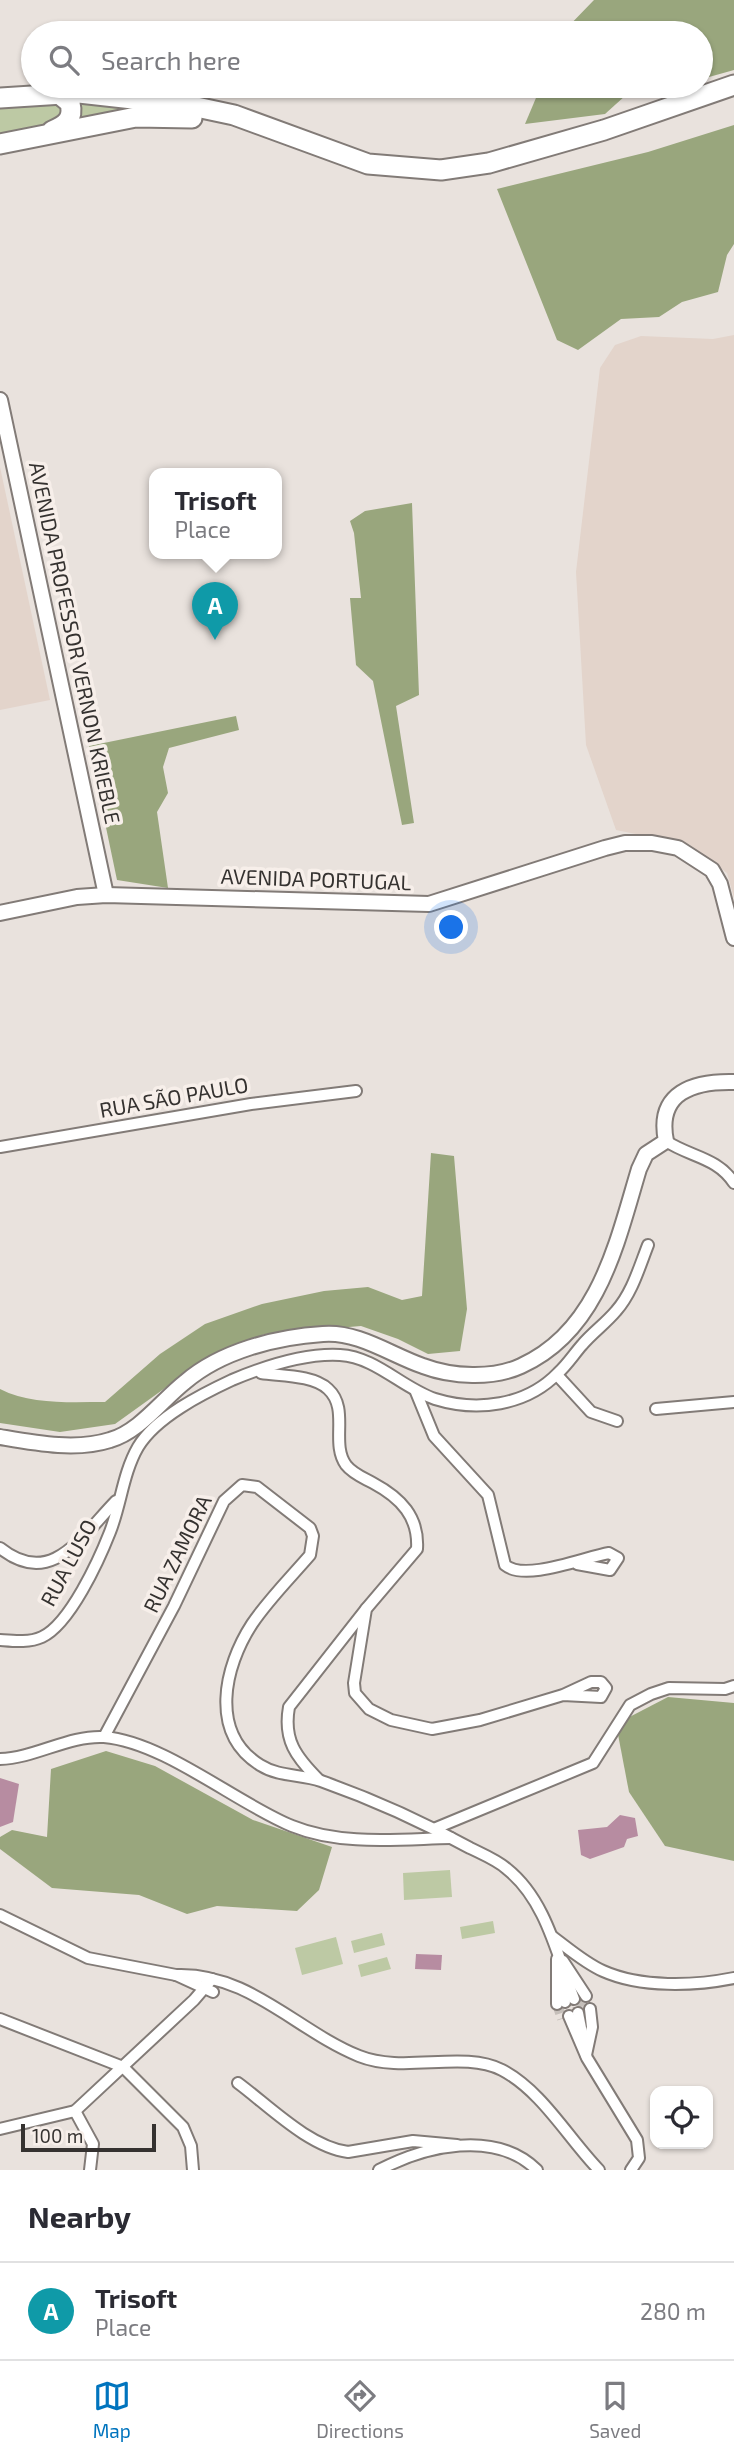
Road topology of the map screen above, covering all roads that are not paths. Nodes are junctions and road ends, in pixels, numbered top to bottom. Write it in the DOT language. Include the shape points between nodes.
graph roads {
  1 [pos="734,85"];
  2 [pos="713,92"];
  3 [pos="21,96"];
  4 [pos="734,97"];
  5 [pos="0,98"];
  6 [pos="64,98"];
  7 [pos="129,98"];
  8 [pos="696,98"];
  9 [pos="45,134"];
  10 [pos="3,143"];
  11 [pos="0,400"];
  12 [pos="106,895"];
  13 [pos="0,913"];
  14 [pos="734,938"];
  15 [pos="734,1082"];
  16 [pos="356,1091"];
  17 [pos="666,1141"];
  18 [pos="0,1147"];
  19 [pos="734,1183"];
  20 [pos="648,1245"];
  21 [pos="258,1372"];
  22 [pos="557,1375"];
  23 [pos="416,1392"];
  24 [pos="734,1402"];
  25 [pos="656,1409"];
  26 [pos="617,1421"];
  27 [pos="0,1437"];
  28 [pos="118,1499"];
  29 [pos="0,1548"];
  30 [pos="576,1564"];
  31 [pos="366,1609"];
  32 [pos="0,1640"];
  33 [pos="734,1686"];
  34 [pos="564,1695"];
  35 [pos="104,1737"];
  36 [pos="0,1759"];
  37 [pos="318,1780"];
  38 [pos="436,1828"];
  39 [pos="451,1838"];
  40 [pos="0,1915"];
  41 [pos="553,1936"];
  42 [pos="557,1953"];
  43 [pos="176,1975"];
  44 [pos="734,1978"];
  45 [pos="212,1979"];
  46 [pos="208,1990"];
  47 [pos="248,1991"];
  48 [pos="0,2018"];
  49 [pos="586,2055"];
  50 [pos="123,2067"];
  51 [pos="238,2082"];
  52 [pos="75,2111"];
  53 [pos="0,2129"];
  54 [pos="457,2145"];
  55 [pos="90,2170"];
  56 [pos="193,2170"];
  57 [pos="379,2170"];
  58 [pos="537,2170"];
  59 [pos="599,2170"];
  60 [pos="631,2170"];
  1 -- 2 [label="highway"];
  3 -- 5 [label="highway"];
  4 -- 9 [label="highway" via="504,169 440,179 367,172 238,127 201,119 136,117"];
  6 -- 9 [label="highway" via="70,103 71,116 62,127"];
  7 -- 8 [label="highway" via="216,110 368,164 432,171 489,163"];
  9 -- 10 [label="highway"];
  11 -- 12 [label="street, AVENIDA PROFESSOR VERNON KRIEBLE"];
  12 -- 13 [label="street, AVENIDA PORTUGAL"];
  12 -- 14 [label="street, AVENIDA PORTUGAL" via="429,904 605,848 652,843 678,848 712,870"];
  15 -- 17 [label="street" via="696,1084 677,1094 666,1115"];
  16 -- 18 [label="street, RUA SÃO PAULO"];
  17 -- 19 [label="street" via="713,1162"];
  17 -- 27 [label="street" via="646,1154 639,1168 598,1292 549,1349 522,1366 496,1375 461,1373 425,1367 372,1344 325,1334 215,1361 112,1440 43,1444"];
  20 -- 22 [label="street, RUA LUSO" via="617,1310"];
  21 -- 23 [label="street, RUA LUSO" via="297,1360 342,1355 371,1364"];
  21 -- 28 [label="street, RUA LUSO" via="209,1392 145,1437"];
  21 -- 31 [label="street" via="310,1380 330,1390 339,1409 341,1454 346,1464 383,1488 414,1517 417,1549"];
  22 -- 23 [label="street, RUA LUSO" via="521,1397 488,1407 455,1405"];
  22 -- 26 [label="street" via="591,1412"];
  23 -- 30 [label="street" via="434,1436 488,1495 505,1565 513,1570"];
  24 -- 25 [label="street"];
  28 -- 29 [label="street" via="51,1562 25,1564"];
  28 -- 32 [label="street, RUA LUSO" via="111,1531 64,1617 42,1637"];
  31 -- 34 [label="street" via="355,1693 369,1709 391,1720 414,1727 453,1726"];
  31 -- 37 [label="street" via="289,1707 286,1723 291,1747"];
  33 -- 38 [label="street" via="669,1688 651,1694 630,1705 593,1763"];
  35 -- 36 [label="street"];
  35 -- 37 [label="street, RUA ZAMORA" via="224,1502 237,1488 252,1485 310,1528 312,1549 240,1644 229,1678 225,1713 230,1733 249,1758 282,1775"];
  35 -- 39 [label="street" via="163,1757 295,1827 364,1839"];
  37 -- 38 [label="street, RUA ZAMORA"];
  38 -- 39 [label="street, RUA ZAMORA"];
  39 -- 41 [label="street, RUA ZAMORA" via="507,1868 526,1888"];
  40 -- 43 [label="street" via="88,1958"];
  41 -- 42 [label="street"];
  41 -- 44 [label="street" via="583,1960 621,1977 664,1983"];
  42 -- 42 [label="street" via="572,2000"];
  43 -- 45 [label="street"];
  43 -- 46 [label="street"];
  45 -- 46 [label="street"];
  45 -- 47 [label="street"];
  46 -- 47 [label="street"];
  46 -- 50 [label="street"];
  47 -- 59 [label="street" via="370,2060 476,2063 503,2071 548,2111"];
  48 -- 50 [label="street"];
  49 -- 49 [label="street" via="577,2014"];
  49 -- 60 [label="street" via="637,2140 639,2158"];
  50 -- 52 [label="street"];
  50 -- 56 [label="street" via="183,2127"];
  51 -- 54 [label="street" via="314,2141 337,2151 413,2141"];
  52 -- 53 [label="street"];
  52 -- 55 [label="street" via="93,2144"];
  54 -- 57 [label="street"];
  54 -- 58 [label="street" via="514,2153"];
}
